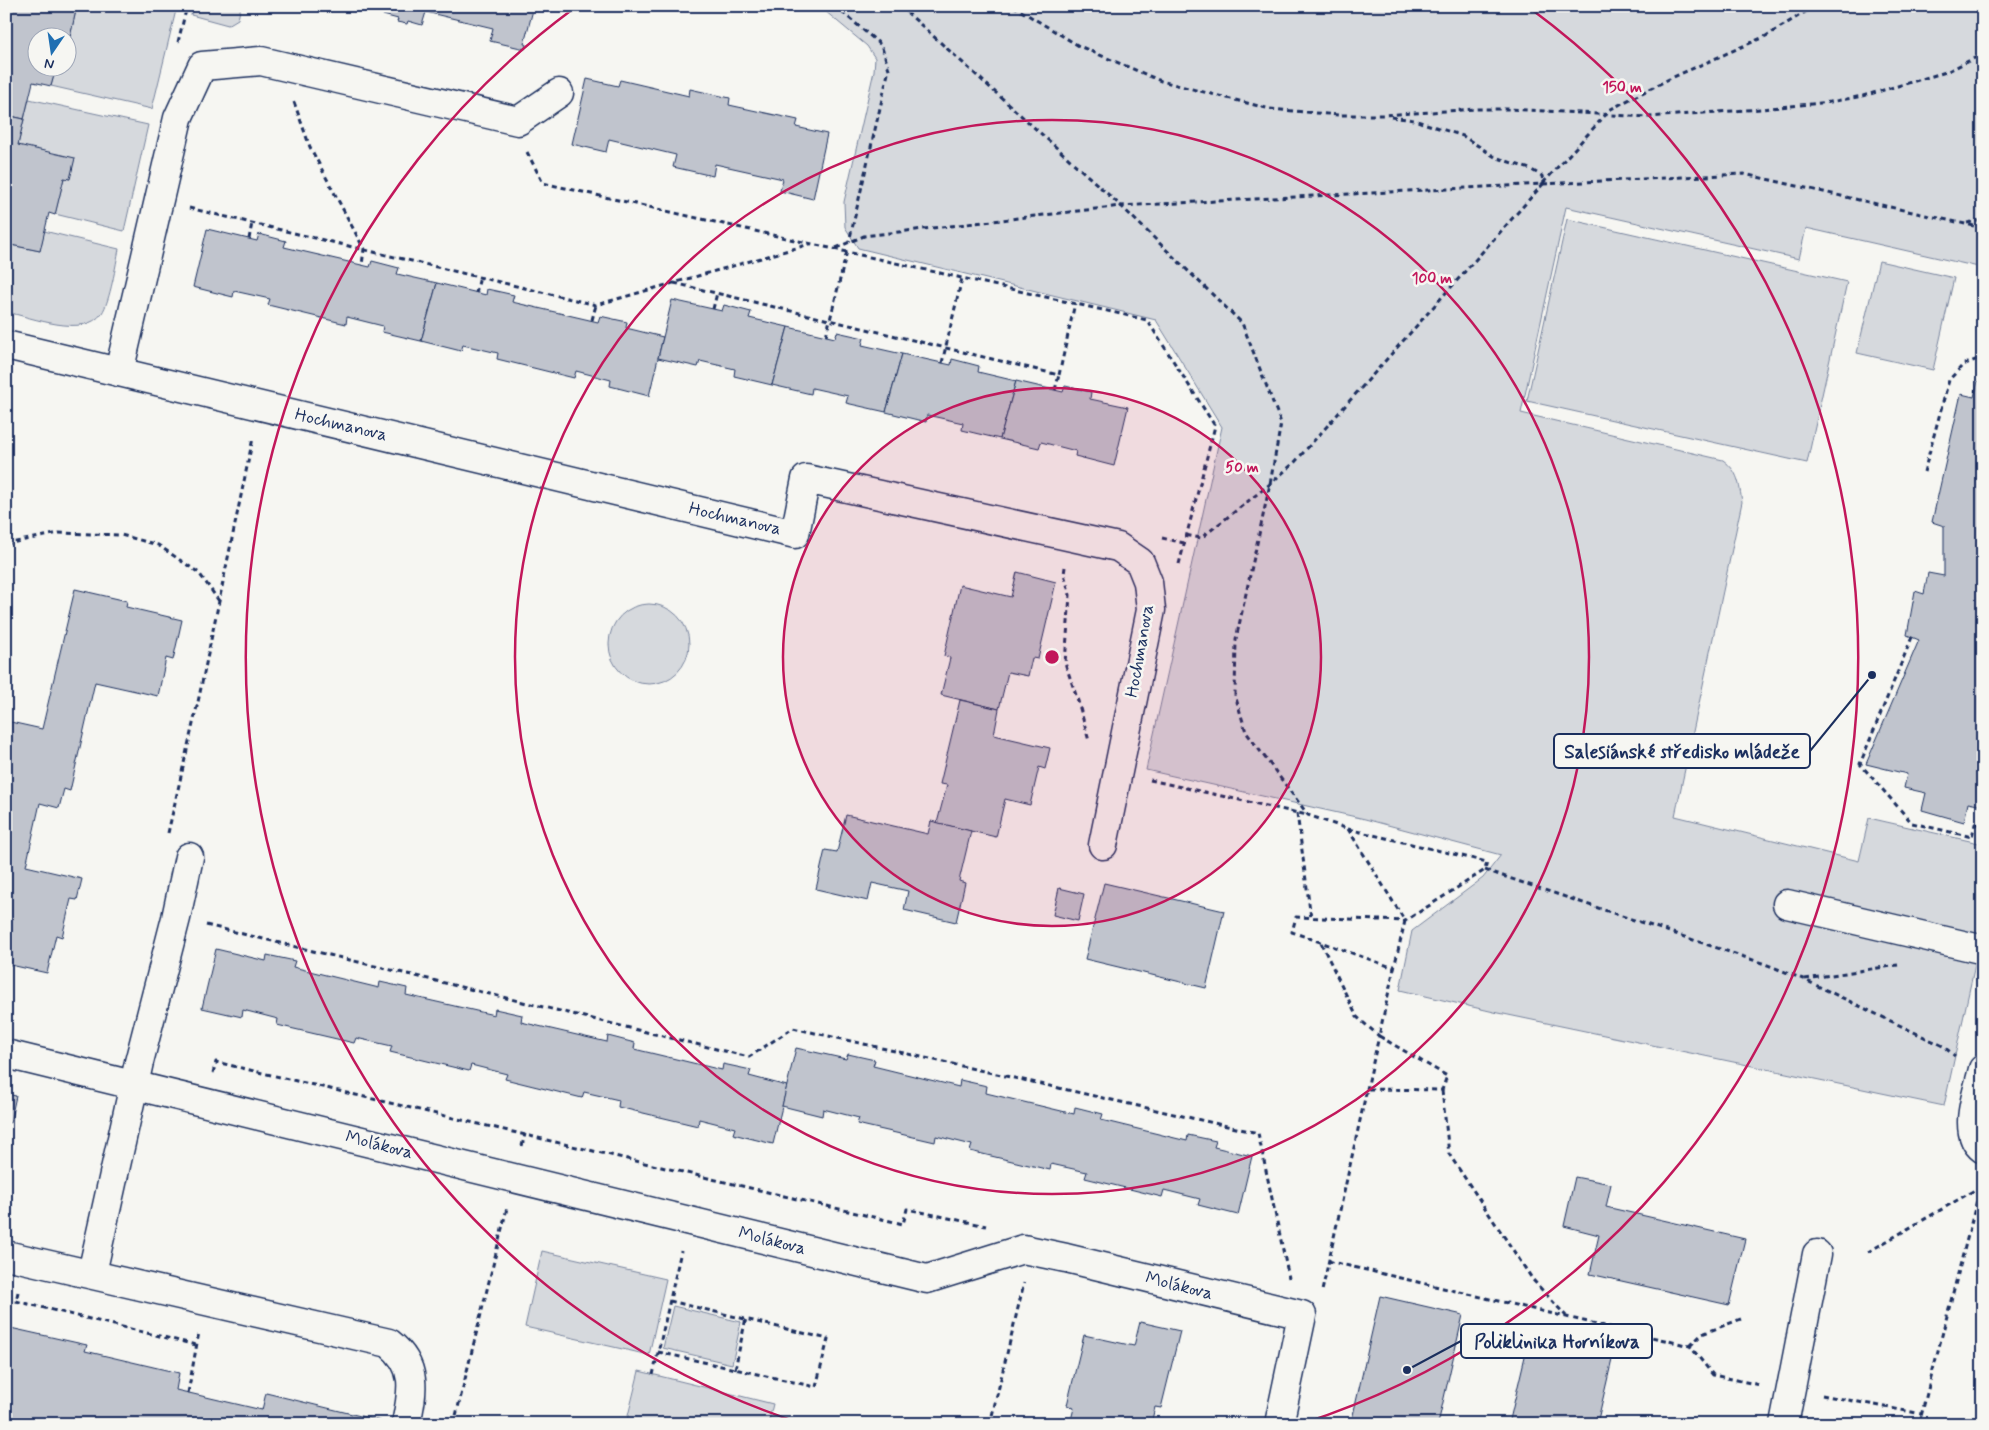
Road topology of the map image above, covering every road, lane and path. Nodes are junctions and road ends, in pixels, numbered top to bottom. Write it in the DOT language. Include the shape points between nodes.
graph roads {
  1 [pos="835,6"];
  2 [pos="900,6"];
  3 [pos="1012,6"];
  4 [pos="1815,6"];
  5 [pos="1983,54"];
  6 [pos="282,66"];
  7 [pos="559,93"];
  8 [pos="1383,115"];
  9 [pos="1605,115"];
  10 [pos="518,121"];
  11 [pos="1543,184"];
  12 [pos="159,200"];
  13 [pos="1121,206"];
  14 [pos="1983,220"];
  15 [pos="252,223"];
  16 [pos="1964,224"];
  17 [pos="1983,228"];
  18 [pos="249,239"];
  19 [pos="849,242"];
  20 [pos="812,244"];
  21 [pos="835,248"];
  22 [pos="364,250"];
  23 [pos="847,251"];
  24 [pos="362,266"];
  25 [pos="480,277"];
  26 [pos="962,278"];
  27 [pos="674,283"];
  28 [pos="476,292"];
  29 [pos="717,294"];
  30 [pos="1075,303"];
  31 [pos="596,305"];
  32 [pos="713,309"];
  33 [pos="592,320"];
  34 [pos="830,320"];
  35 [pos="826,336"];
  36 [pos="6,345"];
  37 [pos="946,348"];
  38 [pos="1983,357"];
  39 [pos="942,363"];
  40 [pos="119,372"];
  41 [pos="1059,376"];
  42 [pos="1055,390"];
  43 [pos="260,406"];
  44 [pos="1924,472"];
  45 [pos="1270,484"];
  46 [pos="1185,535"];
  47 [pos="1070,537"];
  48 [pos="1155,537"];
  49 [pos="1184,543"];
  50 [pos="6,544"];
  51 [pos="1178,572"];
  52 [pos="219,602"];
  53 [pos="1912,637"];
  54 [pos="1091,745"];
  55 [pos="1144,778"];
  56 [pos="1297,812"];
  57 [pos="1308,815"];
  58 [pos="1983,827"];
  59 [pos="1348,829"];
  60 [pos="166,838"];
  61 [pos="1103,845"];
  62 [pos="189,857"];
  63 [pos="1485,870"];
  64 [pos="1787,904"];
  65 [pos="176,918"];
  66 [pos="1311,918"];
  67 [pos="1405,921"];
  68 [pos="1320,942"];
  69 [pos="1983,951"];
  70 [pos="1899,965"];
  71 [pos="1394,968"];
  72 [pos="1803,979"];
  73 [pos="1379,1036"];
  74 [pos="6,1054"];
  75 [pos="1982,1073"];
  76 [pos="134,1086"];
  77 [pos="1366,1089"];
  78 [pos="1442,1090"];
  79 [pos="181,1097"];
  80 [pos="525,1134"];
  81 [pos="1983,1149"];
  82 [pos="514,1178"];
  83 [pos="1983,1178"];
  84 [pos="1981,1187"];
  85 [pos="688,1221"];
  86 [pos="988,1226"];
  87 [pos="1868,1252"];
  88 [pos="1817,1254"];
  89 [pos="16,1257"];
  90 [pos="92,1273"];
  91 [pos="1025,1279"];
  92 [pos="1290,1284"];
  93 [pos="670,1301"];
  94 [pos="1566,1317"];
  95 [pos="746,1318"];
  96 [pos="1741,1319"];
  97 [pos="1690,1346"];
  98 [pos="658,1352"];
  99 [pos="735,1368"];
  100 [pos="653,1375"];
  101 [pos="1767,1387"];
  102 [pos="188,1393"];
  103 [pos="1816,1394"];
  104 [pos="1922,1414"];
  105 [pos="406,1424"];
  106 [pos="454,1424"];
  107 [pos="990,1424"];
  108 [pos="1279,1424"];
  109 [pos="1784,1424"];
  110 [pos="1919,1424"];
  1 -- 19 [label="path" via="882,45 889,69"];
  2 -- 13 [label="path"];
  3 -- 8 [label="path" via="1079,46 1161,81 1270,109"];
  4 -- 9 [label="path" via="1766,36 1669,78 1611,108"];
  5 -- 9 [label="path" via="1898,87 1830,102 1648,117"];
  6 -- 10 [label="street"];
  6 -- 12 [label="street" via="261,61 202,66 178,118"];
  6 -- 22 [label="path" via="310,147"];
  7 -- 10 [label="street"];
  8 -- 9 [label="path" via="1502,109"];
  8 -- 11 [label="path" via="1414,120 1463,136 1495,157 1542,176"];
  9 -- 11 [label="path"];
  10 -- 20 [label="path" via="524,146 544,183"];
  11 -- 13 [label="path"];
  11 -- 16 [label="path" via="1744,174"];
  11 -- 45 [label="path" via="1295,462"];
  12 -- 15 [label="path"];
  12 -- 40 [label="street"];
  13 -- 19 [label="path" via="864,236"];
  13 -- 45 [label="path" via="1242,323 1281,423"];
  14 -- 16 [label="path"];
  15 -- 18 [label="path"];
  15 -- 22 [label="path"];
  16 -- 17 [label="path"];
  19 -- 21 [label="path"];
  20 -- 21 [label="path"];
  20 -- 27 [label="path"];
  21 -- 23 [label="path"];
  22 -- 24 [label="path"];
  22 -- 25 [label="path"];
  23 -- 26 [label="path"];
  23 -- 34 [label="path"];
  25 -- 28 [label="path"];
  25 -- 31 [label="path"];
  26 -- 30 [label="path"];
  26 -- 37 [label="path"];
  27 -- 29 [label="path"];
  27 -- 31 [label="path"];
  29 -- 32 [label="path"];
  29 -- 34 [label="path"];
  30 -- 41 [label="path"];
  30 -- 46 [label="path" via="1147,320 1215,426"];
  31 -- 33 [label="path"];
  34 -- 35 [label="path"];
  34 -- 37 [label="path"];
  36 -- 40 [label="street, Hochmanova"];
  37 -- 39 [label="path"];
  37 -- 41 [label="path"];
  38 -- 44 [label="path" via="1963,365 1949,380"];
  40 -- 43 [label="street, Hochmanova"];
  41 -- 42 [label="path"];
  43 -- 47 [label="street, Hochmanova" via="795,534 806,478"];
  43 -- 52 [label="path"];
  45 -- 46 [label="path" via="1201,538"];
  45 -- 57 [label="path" via="1236,639 1235,695 1246,732"];
  46 -- 49 [label="path"];
  47 -- 54 [label="path" via="1064,574 1070,595 1065,663"];
  47 -- 61 [label="street, Hochmanova" via="1118,547 1140,562 1148,582 1151,610"];
  48 -- 49 [label="path"];
  49 -- 51 [label="path"];
  50 -- 52 [label="path" via="59,533 121,535 158,546 183,562 199,573"];
  52 -- 60 [label="path"];
  53 -- 58 [label="path" via="1860,764 1912,823 1972,837 1975,824"];
  55 -- 56 [label="path"];
  56 -- 57 [label="path"];
  56 -- 66 [label="path"];
  57 -- 59 [label="path"];
  59 -- 63 [label="path" via="1487,862"];
  59 -- 67 [label="path"];
  62 -- 65 [label="street"];
  63 -- 67 [label="path"];
  63 -- 72 [label="path"];
  64 -- 69 [label="street"];
  65 -- 76 [label="street"];
  65 -- 92 [label="path" via="749,1057 793,1028 1258,1133"];
  66 -- 67 [label="path"];
  66 -- 68 [label="path" via="1296,917 1292,932"];
  67 -- 71 [label="path"];
  68 -- 71 [label="path"];
  68 -- 73 [label="path" via="1357,1017"];
  70 -- 72 [label="path"];
  71 -- 73 [label="path"];
  72 -- 75 [label="path" via="1943,1046"];
  73 -- 77 [label="path"];
  73 -- 78 [label="path" via="1447,1076"];
  74 -- 76 [label="street, Molákova"];
  75 -- 81 [label="street" via="1971,1118 1973,1136"];
  76 -- 79 [label="street, Molákova"];
  76 -- 90 [label="street"];
  77 -- 78 [label="path"];
  77 -- 94 [label="path" via="1328,1261"];
  78 -- 94 [label="path" via="1449,1154 1533,1280"];
  79 -- 80 [label="path" via="186,1074 211,1080 216,1062"];
  79 -- 82 [label="street, Molákova"];
  80 -- 82 [label="path"];
  80 -- 86 [label="path" via="903,1224 906,1209"];
  82 -- 85 [label="street, Molákova"];
  82 -- 106 [label="path"];
  83 -- 84 [label="path"];
  84 -- 87 [label="path"];
  84 -- 104 [label="path"];
  85 -- 93 [label="path"];
  85 -- 108 [label="street, Molákova" via="927,1279 1023,1249 1302,1316"];
  88 -- 109 [label="street"];
  89 -- 90 [label="street"];
  89 -- 102 [label="path" via="16,1301 196,1345"];
  90 -- 105 [label="street" via="389,1343 400,1351 409,1366 412,1386"];
  91 -- 107 [label="path"];
  93 -- 95 [label="path"];
  93 -- 98 [label="path"];
  94 -- 97 [label="path"];
  95 -- 99 [label="path"];
  95 -- 99 [label="path" via="828,1338 816,1387"];
  96 -- 97 [label="path" via="1702,1334"];
  97 -- 101 [label="path" via="1713,1375"];
  98 -- 99 [label="path"];
  98 -- 100 [label="path"];
  103 -- 104 [label="path"];
  104 -- 110 [label="path"];
}
